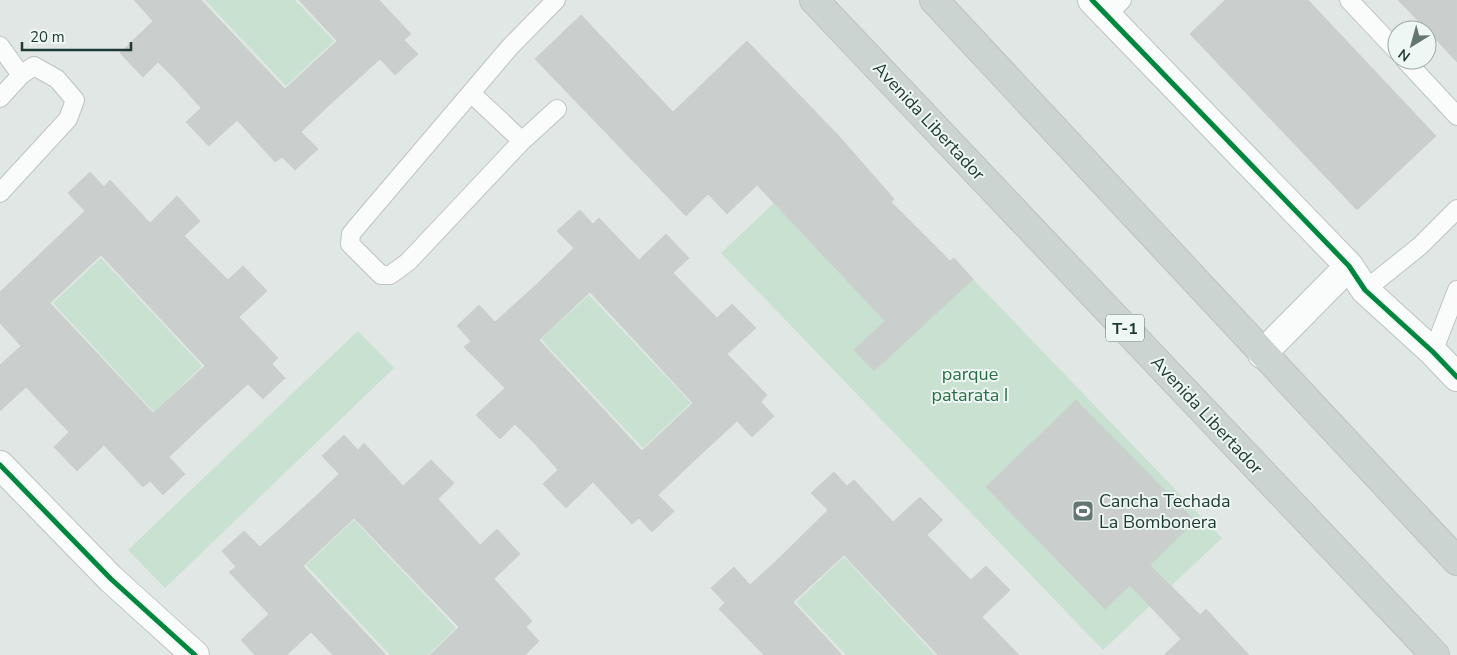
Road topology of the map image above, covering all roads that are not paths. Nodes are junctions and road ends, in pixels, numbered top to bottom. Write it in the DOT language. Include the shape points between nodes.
graph roads {
  1 [pos="556,0"];
  2 [pos="814,0"];
  3 [pos="934,0"];
  4 [pos="1349,0"];
  5 [pos="1107,5"];
  6 [pos="1387,41"];
  7 [pos="0,46"];
  8 [pos="1414,70"];
  9 [pos="21,75"];
  10 [pos="472,94"];
  11 [pos="0,98"];
  12 [pos="557,109"];
  13 [pos="1457,116"];
  14 [pos="522,141"];
  15 [pos="0,193"];
  16 [pos="1457,210"];
  17 [pos="1349,266"];
  18 [pos="1365,290"];
  19 [pos="1457,290"];
  20 [pos="1433,352"];
  21 [pos="1262,354"];
  22 [pos="1457,377"];
  23 [pos="0,465"];
  24 [pos="1457,561"];
  25 [pos="195,655"];
  26 [pos="1436,655"];
  1 -- 10 [label="lane" via="509,48"];
  2 -- 26 [label="main road, Avenida Libertador / T-1"];
  3 -- 21 [label="main road"];
  4 -- 6 [label="lane"];
  5 -- 17 [label="street"];
  7 -- 9 [label="lane"];
  8 -- 13 [label="lane"];
  9 -- 11 [label="lane"];
  9 -- 15 [label="lane" via="34,66 57,79 75,100 68,119"];
  10 -- 14 [label="lane"];
  10 -- 14 [label="lane" via="351,234 352,247 371,266 381,275 394,274"];
  12 -- 14 [label="lane"];
  16 -- 18 [label="lane" via="1420,246"];
  17 -- 18 [label="street"];
  17 -- 21 [label="street"];
  18 -- 20 [label="street"];
  19 -- 20 [label="lane"];
  20 -- 22 [label="street"];
  21 -- 24 [label="main road"];
  23 -- 25 [label="street" via="111,580"];
}
